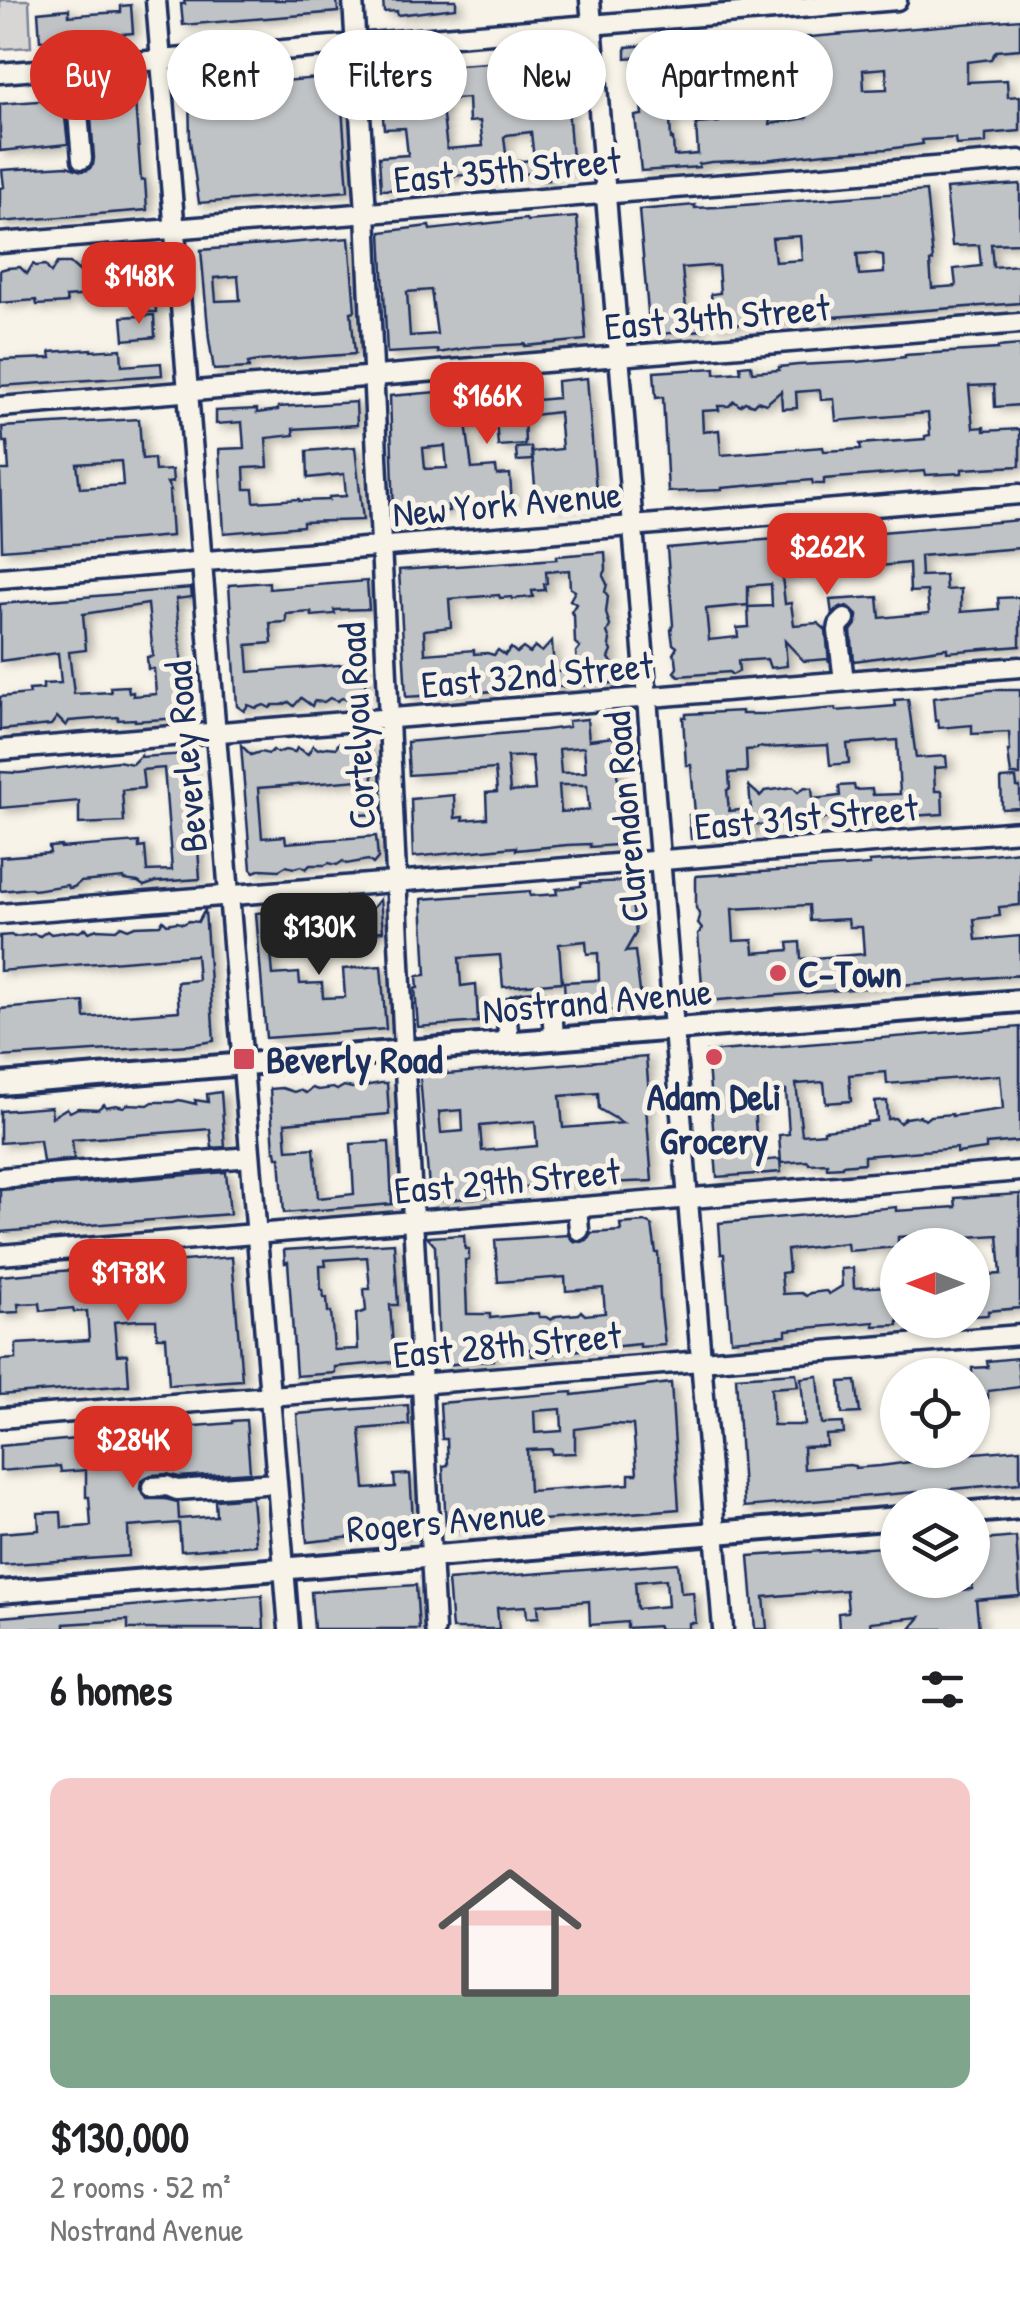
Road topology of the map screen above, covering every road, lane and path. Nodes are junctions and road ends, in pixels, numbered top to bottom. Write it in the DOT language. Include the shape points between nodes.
graph roads {
  1 [pos="156,0"];
  2 [pos="353,0"];
  3 [pos="590,0"];
  4 [pos="897,0"];
  5 [pos="592,24"];
  6 [pos="355,30"];
  7 [pos="467,35"];
  8 [pos="314,47"];
  9 [pos="161,60"];
  10 [pos="147,61"];
  11 [pos="30,71"];
  12 [pos="0,73"];
  13 [pos="79,120"];
  14 [pos="360,120"];
  15 [pos="82,158"];
  16 [pos="1020,160"];
  17 [pos="606,194"];
  18 [pos="366,213"];
  19 [pos="174,229"];
  20 [pos="0,243"];
  21 [pos="1020,324"];
  22 [pos="620,356"];
  23 [pos="372,376"];
  24 [pos="188,392"];
  25 [pos="0,407"];
  26 [pos="1020,494"];
  27 [pos="634,525"];
  28 [pos="380,546"];
  29 [pos="201,561"];
  30 [pos="0,578"];
  31 [pos="845,619"];
  32 [pos="1020,667"];
  33 [pos="844,681"];
  34 [pos="648,697"];
  35 [pos="388,718"];
  36 [pos="216,732"];
  37 [pos="0,750"];
  38 [pos="1020,831"];
  39 [pos="661,860"];
  40 [pos="396,881"];
  41 [pos="229,895"];
  42 [pos="0,914"];
  43 [pos="1020,1001"];
  44 [pos="675,1029"];
  45 [pos="554,1038"];
  46 [pos="509,1042"];
  47 [pos="404,1051"];
  48 [pos="242,1064"];
  49 [pos="0,1084"];
  50 [pos="250,1157"];
  51 [pos="1020,1171"];
  52 [pos="0,1178"];
  53 [pos="688,1197"];
  54 [pos="577,1207"];
  55 [pos="412,1221"];
  56 [pos="579,1230"];
  57 [pos="256,1234"];
  58 [pos="0,1255"];
  59 [pos="1020,1335"];
  60 [pos="702,1361"];
  61 [pos="423,1384"];
  62 [pos="270,1396"];
  63 [pos="0,1418"];
  64 [pos="277,1483"];
  65 [pos="152,1487"];
  66 [pos="1020,1508"];
  67 [pos="990,1510"];
  68 [pos="880,1519"];
  69 [pos="715,1533"];
  70 [pos="432,1556"];
  71 [pos="284,1568"];
  72 [pos="0,1592"];
  73 [pos="289,1629"];
  74 [pos="435,1629"];
  75 [pos="723,1629"];
  1 -- 9 [label="street, Beverley Road"];
  2 -- 6 [label="street, Cortelyou Road"];
  3 -- 5 [label="street, Clarendon Road"];
  4 -- 5 [label="street"];
  5 -- 7 [label="street"];
  5 -- 17 [label="street, Clarendon Road"];
  8 -- 9 [label="street"];
  9 -- 10 [label="street"];
  9 -- 19 [label="street, Beverley Road"];
  11 -- 12 [label="street"];
  13 -- 15 [label="street"];
  14 -- 18 [label="street, Cortelyou Road"];
  16 -- 17 [label="street, East 35th Street"];
  17 -- 18 [label="street, East 35th Street"];
  17 -- 22 [label="street, Clarendon Road"];
  18 -- 19 [label="street, East 35th Street"];
  18 -- 23 [label="street, Cortelyou Road"];
  19 -- 20 [label="street, East 35th Street"];
  19 -- 24 [label="street, Beverley Road"];
  21 -- 22 [label="street, East 34th Street"];
  22 -- 23 [label="street, East 34th Street"];
  22 -- 27 [label="street, Clarendon Road"];
  23 -- 24 [label="street, East 34th Street"];
  23 -- 28 [label="street, Cortelyou Road"];
  24 -- 25 [label="street, East 34th Street"];
  24 -- 29 [label="street, Beverley Road"];
  26 -- 27 [label="street, New York Avenue"];
  27 -- 28 [label="street, New York Avenue"];
  27 -- 34 [label="street, Clarendon Road"];
  28 -- 29 [label="street, New York Avenue"];
  28 -- 35 [label="street, Cortelyou Road"];
  29 -- 30 [label="street, New York Avenue"];
  29 -- 36 [label="street, Beverley Road"];
  31 -- 33 [label="street" via="838,631"];
  32 -- 33 [label="street, East 32nd Street"];
  33 -- 34 [label="street, East 32nd Street"];
  34 -- 35 [label="street, East 32nd Street"];
  34 -- 39 [label="street, Clarendon Road"];
  35 -- 36 [label="street, East 32nd Street"];
  35 -- 40 [label="street, Cortelyou Road"];
  36 -- 37 [label="street, East 32nd Street"];
  36 -- 41 [label="street, Beverley Road"];
  38 -- 39 [label="street, East 31st Street"];
  39 -- 40 [label="street, East 31st Street"];
  39 -- 44 [label="street, Clarendon Road"];
  40 -- 41 [label="street, East 31st Street"];
  40 -- 47 [label="street, Cortelyou Road"];
  41 -- 42 [label="street, East 31st Street"];
  41 -- 48 [label="street, Beverley Road"];
  43 -- 44 [label="main road, Nostrand Avenue"];
  44 -- 45 [label="main road, Nostrand Avenue"];
  44 -- 53 [label="street, Clarendon Road"];
  45 -- 46 [label="main road, Nostrand Avenue"];
  45 -- 46 [label="street" via="552,1007 515,1004 507,1016"];
  46 -- 47 [label="main road, Nostrand Avenue"];
  47 -- 48 [label="main road, Nostrand Avenue"];
  47 -- 55 [label="street, Cortelyou Road"];
  48 -- 49 [label="main road, Nostrand Avenue"];
  48 -- 50 [label="street, Beverley Road"];
  50 -- 52 [label="street"];
  50 -- 57 [label="street, Beverley Road"];
  51 -- 53 [label="street, East 29th Street"];
  53 -- 54 [label="street, East 29th Street"];
  53 -- 60 [label="street, Clarendon Road"];
  54 -- 55 [label="street, East 29th Street"];
  54 -- 56 [label="street"];
  55 -- 57 [label="street, East 29th Street"];
  55 -- 61 [label="street, Cortelyou Road"];
  57 -- 58 [label="street, East 29th Street"];
  57 -- 62 [label="street, Beverley Road"];
  59 -- 60 [label="street, East 28th Street"];
  60 -- 61 [label="street, East 28th Street"];
  60 -- 69 [label="street, Clarendon Road"];
  61 -- 62 [label="street, East 28th Street"];
  61 -- 70 [label="street, Cortelyou Road"];
  62 -- 63 [label="street, East 28th Street"];
  62 -- 64 [label="street, Beverley Road"];
  64 -- 65 [label="street"];
  64 -- 71 [label="street, Beverley Road"];
  66 -- 67 [label="main road"];
  68 -- 69 [label="main road, Rogers Avenue"];
  69 -- 70 [label="main road, Rogers Avenue"];
  69 -- 75 [label="street, Clarendon Road"];
  70 -- 71 [label="main road, Rogers Avenue"];
  70 -- 74 [label="street, Cortelyou Road"];
  71 -- 72 [label="main road, Rogers Avenue"];
  71 -- 73 [label="street, Beverley Road"];
}
